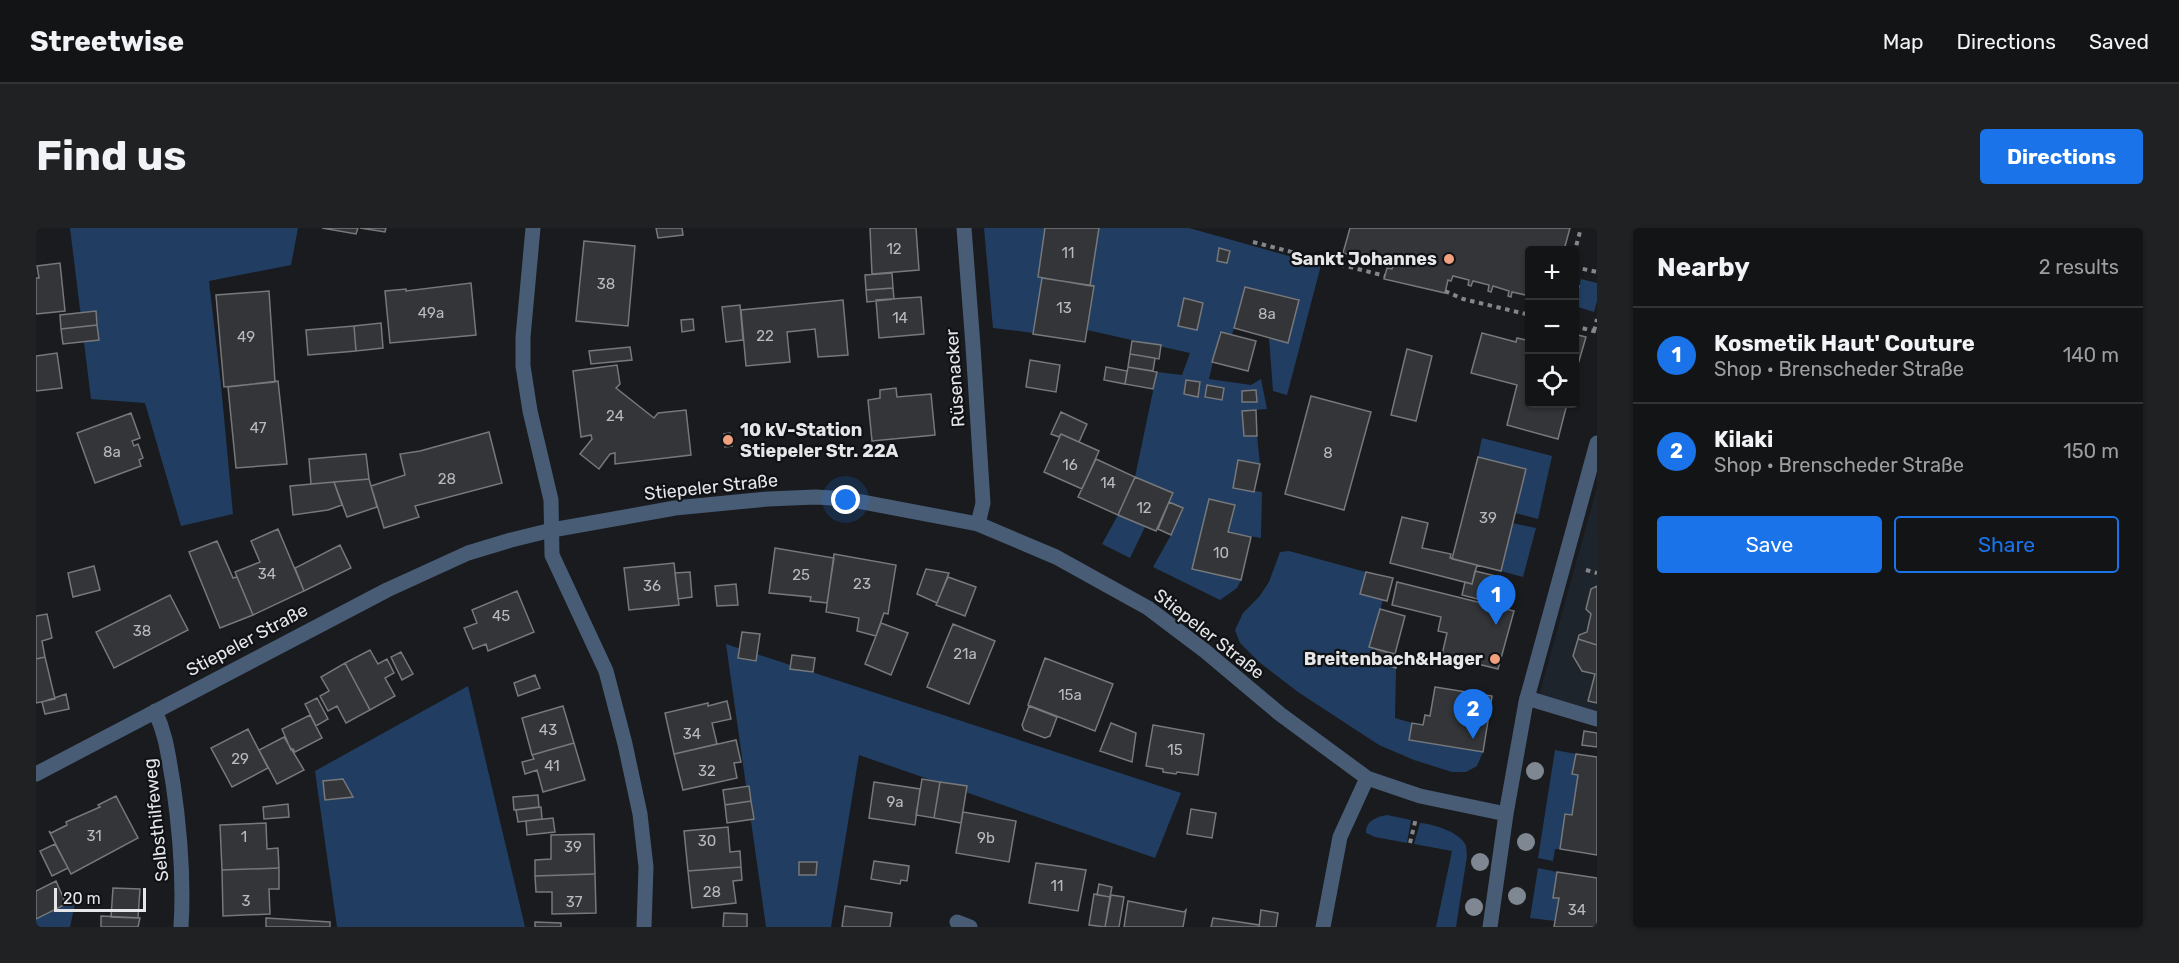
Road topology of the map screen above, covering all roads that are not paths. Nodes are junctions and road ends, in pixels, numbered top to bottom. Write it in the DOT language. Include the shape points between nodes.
graph roads {
  1 [pos="533,228"];
  2 [pos="963,228"];
  3 [pos="1597,443"];
  4 [pos="978,524"];
  5 [pos="552,530"];
  6 [pos="1527,698"];
  7 [pos="155,711"];
  8 [pos="1597,719"];
  9 [pos="36,774"];
  10 [pos="1367,778"];
  11 [pos="1506,814"];
  12 [pos="181,927"];
  13 [pos="644,927"];
  14 [pos="1323,927"];
  15 [pos="1490,927"];
  1 -- 5 [label="street" via="523,366 551,500"];
  2 -- 4 [label="street, Rüsenacker" via="983,503"];
  3 -- 6 [label="street"];
  4 -- 5 [label="street, Stiepeler Straße" via="847,499 816,498 675,508"];
  4 -- 10 [label="street, Stiepeler Straße" via="1056,557 1148,608"];
  5 -- 7 [label="street, Stiepeler Straße" via="468,554 387,590"];
  5 -- 13 [label="street" via="552,555 606,671 625,744 640,814 646,867"];
  6 -- 8 [label="street"];
  6 -- 11 [label="street"];
  7 -- 9 [label="street, Stiepeler Straße"];
  7 -- 12 [label="street, Selbsthilfeweg" via="165,733 178,816"];
  10 -- 11 [label="street, Stiepeler Straße" via="1420,796"];
  10 -- 14 [label="street" via="1340,837"];
  11 -- 15 [label="street"];
}
